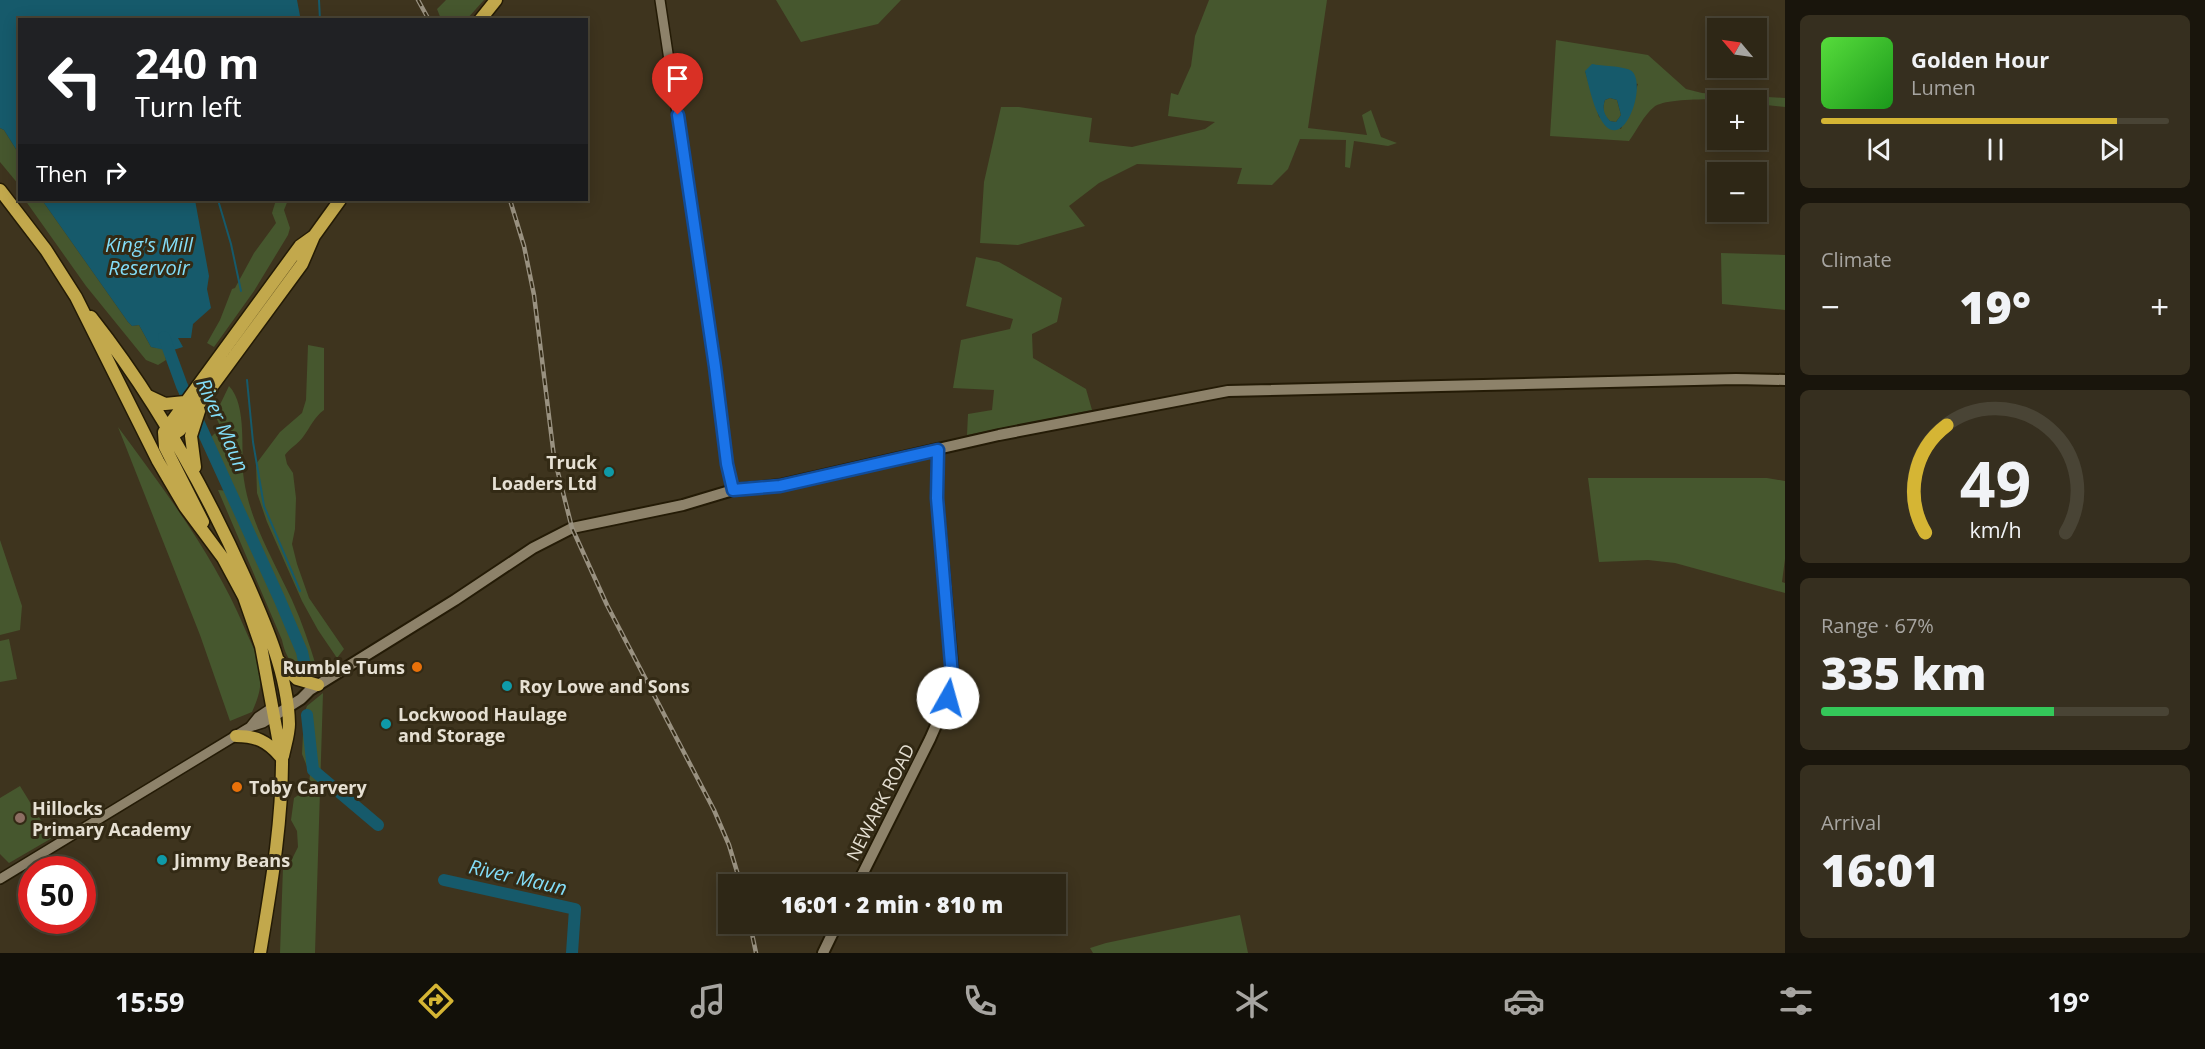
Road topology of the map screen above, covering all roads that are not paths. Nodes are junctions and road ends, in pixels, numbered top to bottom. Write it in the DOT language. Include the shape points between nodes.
graph roads {
  1 [pos="655,0"];
  2 [pos="660,0"];
  3 [pos="496,2"];
  4 [pos="662,14"];
  5 [pos="482,18"];
  6 [pos="0,190"];
  7 [pos="339,201"];
  8 [pos="76,297"];
  9 [pos="232,351"];
  10 [pos="1785,380"];
  11 [pos="148,396"];
  12 [pos="183,404"];
  13 [pos="190,424"];
  14 [pos="143,428"];
  15 [pos="168,435"];
  16 [pos="938,450"];
  17 [pos="198,479"];
  18 [pos="733,490"];
  19 [pos="213,545"];
  20 [pos="277,659"];
  21 [pos="314,687"];
  22 [pos="280,708"];
  23 [pos="236,736"];
  24 [pos="282,760"];
  25 [pos="862,874"];
  26 [pos="0,879"];
  27 [pos="832,934"];
  28 [pos="260,953"];
  29 [pos="823,953"];
  1 -- 4 [label="street"];
  2 -- 4 [label="street"];
  3 -- 5 [label="highway"];
  4 -- 18 [label="street"];
  6 -- 8 [label="highway"];
  7 -- 9 [label="highway" via="314,236 300,246"];
  8 -- 11 [label="highway"];
  8 -- 14 [label="highway"];
  9 -- 12 [label="highway"];
  9 -- 13 [label="highway"];
  10 -- 16 [label="main road" via="1228,391"];
  11 -- 12 [label="highway" via="165,404"];
  11 -- 15 [label="highway"];
  12 -- 15 [label="highway"];
  13 -- 15 [label="highway"];
  13 -- 17 [label="highway"];
  14 -- 15 [label="highway" via="155,437"];
  14 -- 19 [label="highway" via="171,484"];
  15 -- 17 [label="highway"];
  15 -- 19 [label="highway" via="169,455"];
  16 -- 18 [label="main road" via="780,486"];
  16 -- 25 [label="main road, NEWARK ROAD" via="937,498 952,676 948,698 930,739"];
  17 -- 20 [label="highway" via="255,599"];
  18 -- 21 [label="main road" via="683,505 572,528 533,548"];
  19 -- 22 [label="highway" via="236,581 253,621"];
  20 -- 21 [label="highway" via="297,679"];
  20 -- 22 [label="highway"];
  21 -- 22 [label="main road" via="301,699"];
  22 -- 23 [label="street" via="258,717"];
  22 -- 24 [label="highway" via="289,728"];
  23 -- 24 [label="highway" via="261,739"];
  23 -- 26 [label="street"];
  24 -- 28 [label="highway" via="276,848"];
  27 -- 29 [label="main road"];
}
